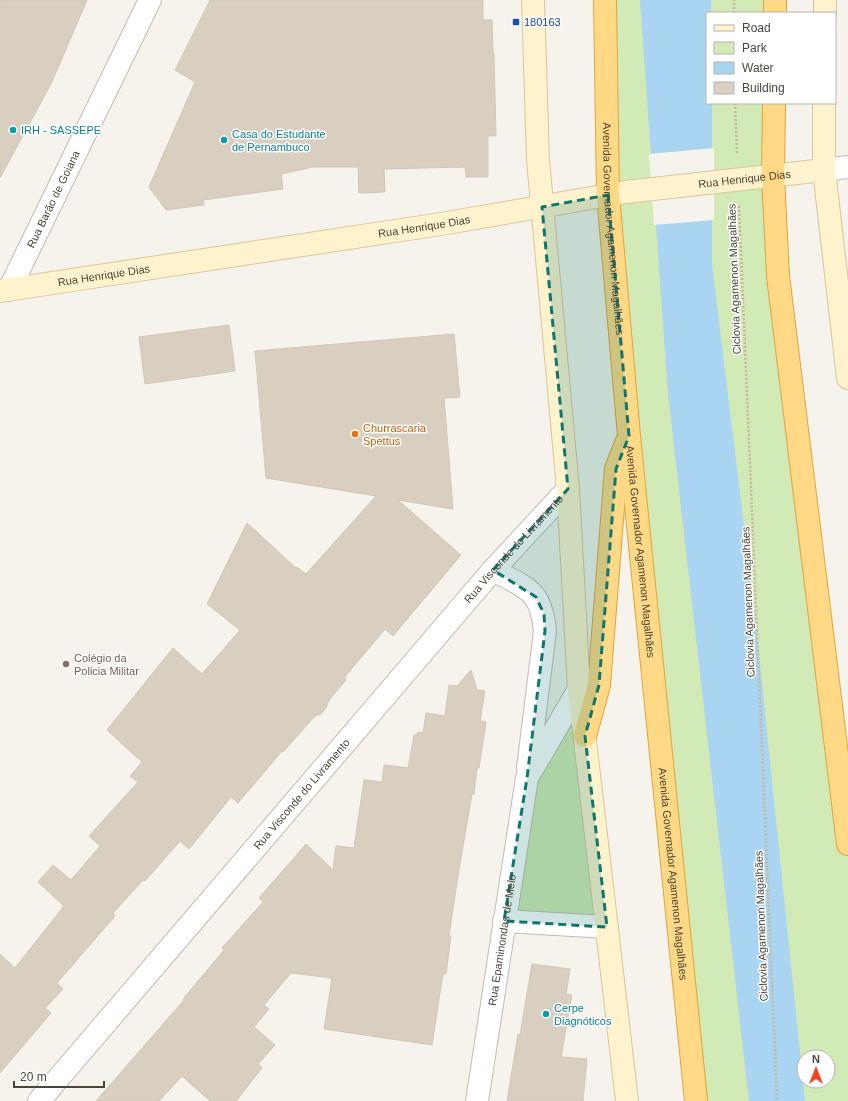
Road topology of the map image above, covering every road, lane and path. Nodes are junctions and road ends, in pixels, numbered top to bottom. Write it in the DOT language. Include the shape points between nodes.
graph roads {
  1 [pos="150,0"];
  2 [pos="533,0"];
  3 [pos="605,0"];
  4 [pos="734,0"];
  5 [pos="775,0"];
  6 [pos="825,0"];
  7 [pos="734,12"];
  8 [pos="775,12"];
  9 [pos="825,12"];
  10 [pos="735,104"];
  11 [pos="774,104"];
  12 [pos="824,104"];
  13 [pos="737,159"];
  14 [pos="848,167"];
  15 [pos="824,170"];
  16 [pos="774,176"];
  17 [pos="617,194"];
  18 [pos="739,199"];
  19 [pos="542,207"];
  20 [pos="4,291"];
  21 [pos="848,378"];
  22 [pos="629,436"];
  23 [pos="568,489"];
  24 [pos="493,570"];
  25 [pos="579,689"];
  26 [pos="585,736"];
  27 [pos="527,778"];
  28 [pos="848,844"];
  29 [pos="504,921"];
  30 [pos="607,927"];
  31 [pos="39,1101"];
  32 [pos="477,1101"];
  33 [pos="627,1101"];
  34 [pos="696,1101"];
  35 [pos="777,1101"];
  1 -- 20 [label="street, Rua Barão de Goiana"];
  2 -- 19 [label="main road"];
  3 -- 17 [label="highway, Avenida Governador Agamenon Magalhães"];
  4 -- 7 [label="path"];
  5 -- 8 [label="highway"];
  6 -- 9 [label="main road"];
  10 -- 13 [label="path"];
  11 -- 16 [label="highway"];
  12 -- 15 [label="main road"];
  14 -- 15 [label="street, Rua Henrique Dias"];
  15 -- 16 [label="main road, Rua Henrique Dias"];
  15 -- 21 [label="main road"];
  16 -- 17 [label="main road, Rua Henrique Dias"];
  16 -- 28 [label="highway" via="778,276"];
  17 -- 19 [label="main road, Rua Henrique Dias"];
  17 -- 22 [label="highway, Avenida Governador Agamenon Magalhães"];
  18 -- 35 [label="path, Ciclovia Agamenon Magalhães"];
  19 -- 20 [label="main road, Rua Henrique Dias"];
  19 -- 23 [label="main road"];
  22 -- 26 [label="highway" via="616,469 600,685"];
  22 -- 34 [label="highway, Avenida Governador Agamenon Magalhães"];
  23 -- 24 [label="street, Rua Visconde do Livramento"];
  23 -- 25 [label="main road"];
  24 -- 27 [label="street, Rua Epaminondas de Melo" via="526,588 536,597 544,614 545,631"];
  24 -- 31 [label="street, Rua Visconde do Livramento"];
  25 -- 26 [label="main road"];
  25 -- 27 [label="street, Rua Epaminondas de Melo"];
  26 -- 30 [label="main road"];
  27 -- 29 [label="street, Rua Epaminondas de Melo"];
  29 -- 30 [label="street"];
  29 -- 32 [label="street, Rua Epaminondas de Melo"];
  30 -- 33 [label="main road"];
}
